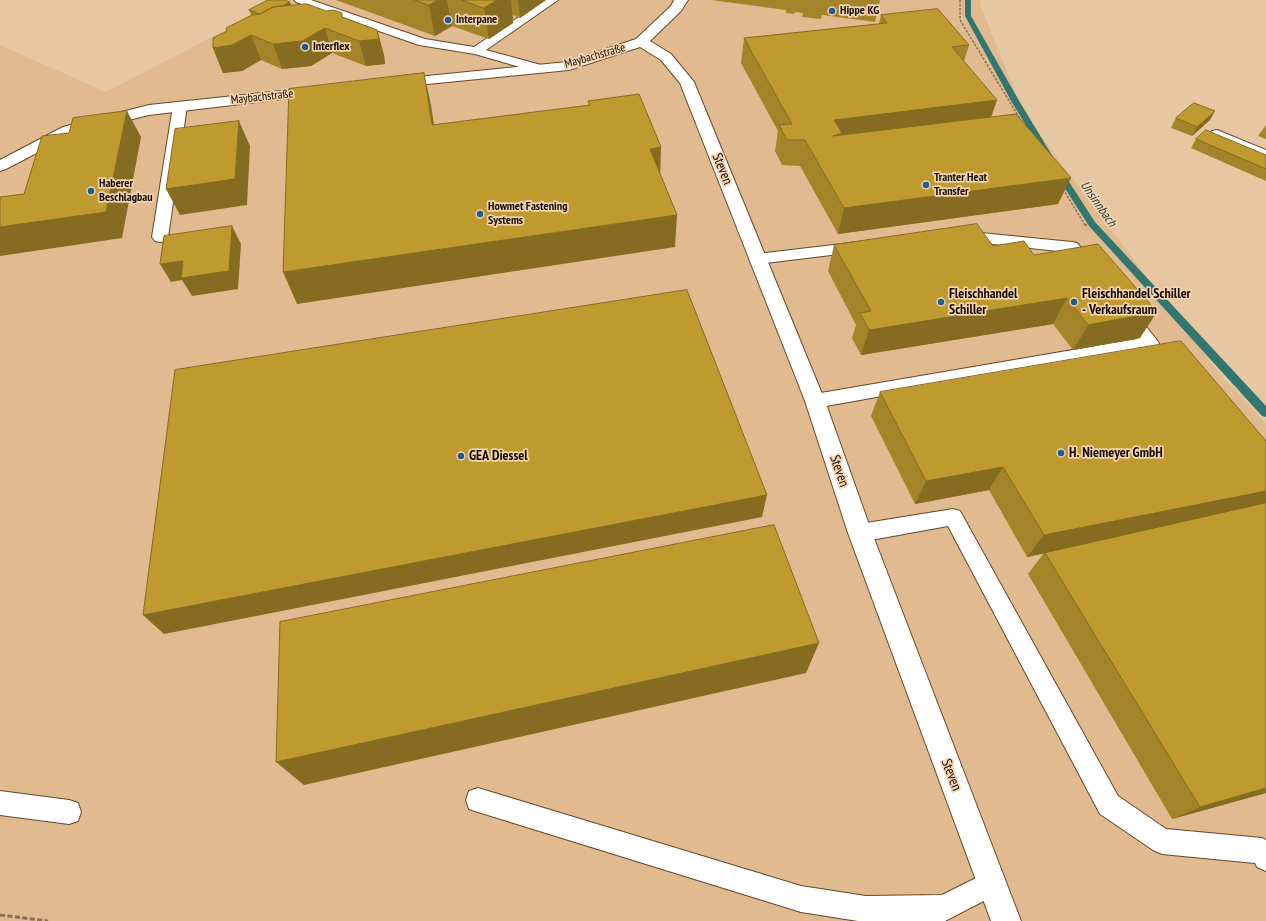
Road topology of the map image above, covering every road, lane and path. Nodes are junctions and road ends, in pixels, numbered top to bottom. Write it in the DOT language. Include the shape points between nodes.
graph roads {
  1 [pos="300,0"];
  2 [pos="552,0"];
  3 [pos="681,0"];
  4 [pos="960,0"];
  5 [pos="641,42"];
  6 [pos="476,51"];
  7 [pos="537,68"];
  8 [pos="386,84"];
  9 [pos="331,90"];
  10 [pos="180,106"];
  11 [pos="1026,128"];
  12 [pos="1217,134"];
  13 [pos="1266,154"];
  14 [pos="0,166"];
  15 [pos="1063,189"];
  16 [pos="160,237"];
  17 [pos="947,237"];
  18 [pos="876,245"];
  19 [pos="1072,247"];
  20 [pos="757,259"];
  21 [pos="1102,282"];
  22 [pos="1117,300"];
  23 [pos="816,401"];
  24 [pos="860,533"];
  25 [pos="478,800"];
  26 [pos="0,803"];
  27 [pos="69,812"];
  28 [pos="1266,858"];
  29 [pos="992,883"];
  30 [pos="0,915"];
  31 [pos="48,921"];
  32 [pos="1006,921"];
  1 -- 6 [label="lane" via="423,42"];
  2 -- 6 [label="lane"];
  3 -- 5 [label="street, Maybachstraße"];
  4 -- 11 [label="path" via="960,20"];
  5 -- 7 [label="street, Maybachstraße" via="569,66"];
  5 -- 20 [label="street, Steven" via="666,58 687,82"];
  6 -- 7 [label="lane"];
  7 -- 8 [label="street, Maybachstraße"];
  9 -- 10 [label="street, Maybachstraße"];
  10 -- 14 [label="street, Maybachstraße" via="149,110 69,130"];
  10 -- 16 [label="lane"];
  12 -- 13 [label="lane"];
  15 -- 19 [label="path" via="1096,243"];
  17 -- 19 [label="lane" via="993,238"];
  18 -- 20 [label="lane"];
  19 -- 21 [label="lane"];
  20 -- 23 [label="street, Steven"];
  22 -- 23 [label="lane" via="1150,343"];
  23 -- 24 [label="street, Steven"];
  24 -- 28 [label="lane" via="953,517 1108,805 1162,841 1262,851"];
  24 -- 29 [label="street, Steven"];
  25 -- 29 [label="lane" via="801,898 866,909 944,908"];
  26 -- 27 [label="lane"];
  29 -- 32 [label="street, Steven"];
  30 -- 31 [label="path"];
}
